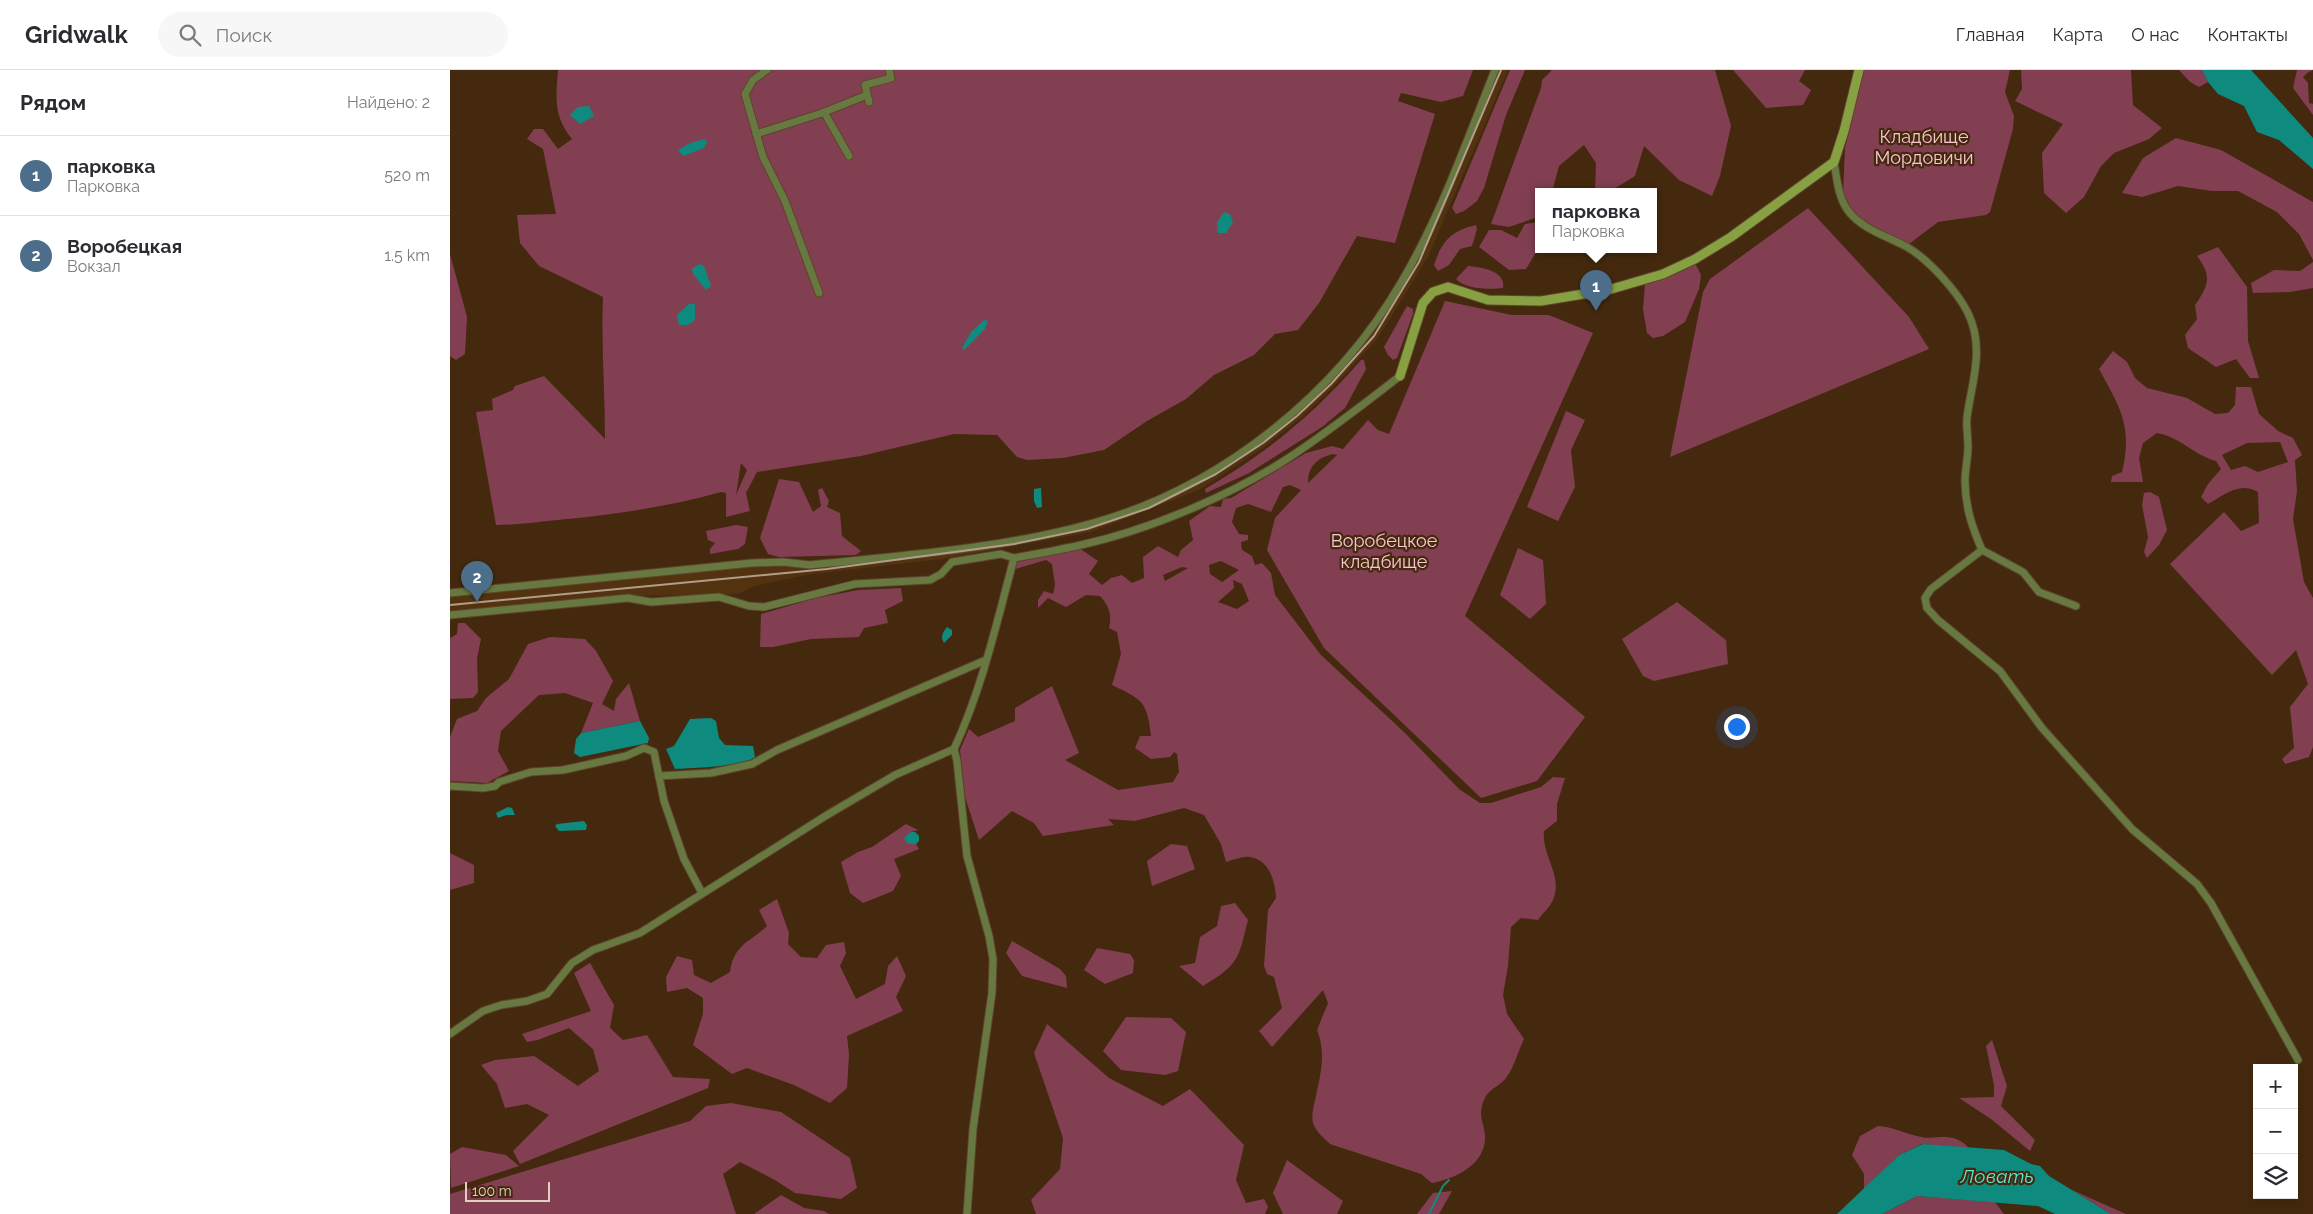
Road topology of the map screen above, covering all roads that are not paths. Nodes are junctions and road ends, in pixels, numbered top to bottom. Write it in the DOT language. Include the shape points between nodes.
graph roads {
  1 [pos="767,70"];
  2 [pos="889,70"];
  3 [pos="1496,70"];
  4 [pos="1859,70"];
  5 [pos="824,112"];
  6 [pos="756,134"];
  7 [pos="849,156"];
  8 [pos="1834,162"];
  9 [pos="819,293"];
  10 [pos="1400,376"];
  11 [pos="1982,550"];
  12 [pos="1014,558"];
  13 [pos="450,593"];
  14 [pos="2076,606"];
  15 [pos="450,615"];
  16 [pos="986,660"];
  17 [pos="954,749"];
  18 [pos="659,776"];
  19 [pos="450,786"];
  20 [pos="702,893"];
  21 [pos="450,1034"];
  22 [pos="2298,1060"];
  23 [pos="967,1214"];
  1 -- 6 [label="street" via="753,80 744,94"];
  2 -- 5 [label="street" via="891,78 865,85 868,98"];
  3 -- 13 [label="street" via="1433,220 1403,280 1371,330 1335,373 1281,424 1233,458 1174,492 1095,523 979,546 810,565 752,563"];
  4 -- 8 [label="street"];
  5 -- 6 [label="street"];
  5 -- 7 [label="street"];
  6 -- 9 [label="street"];
  8 -- 10 [label="street" via="1731,238 1663,274 1608,290 1541,302 1488,300 1448,287 1433,292 1423,303"];
  8 -- 11 [label="street" via="1840,195 1848,211 1862,225 1923,258 1957,295 1975,331 1978,349 1967,418 1964,480 1966,508"];
  10 -- 12 [label="street" via="1289,458 1225,493 1150,524 1083,545"];
  11 -- 14 [label="street" via="2023,572 2039,592"];
  11 -- 22 [label="street" via="1931,589 1925,598 1927,608 2000,670 2042,728 2132,829 2197,884 2211,903"];
  12 -- 15 [label="street" via="1001,554 952,562 930,580 855,584 764,607 719,597 651,602 628,598"];
  12 -- 16 [label="street"];
  16 -- 17 [label="street"];
  16 -- 18 [label="street" via="777,750 752,764 711,773"];
  17 -- 20 [label="street" via="896,775"];
  17 -- 23 [label="street" via="967,856 993,959 992,993 973,1129"];
  18 -- 19 [label="street" via="654,752 644,748 626,756 563,770 531,772 495,786"];
  18 -- 20 [label="street" via="660,788 684,859"];
  20 -- 21 [label="street" via="640,932 593,950 572,963 547,994 483,1011"];
}
